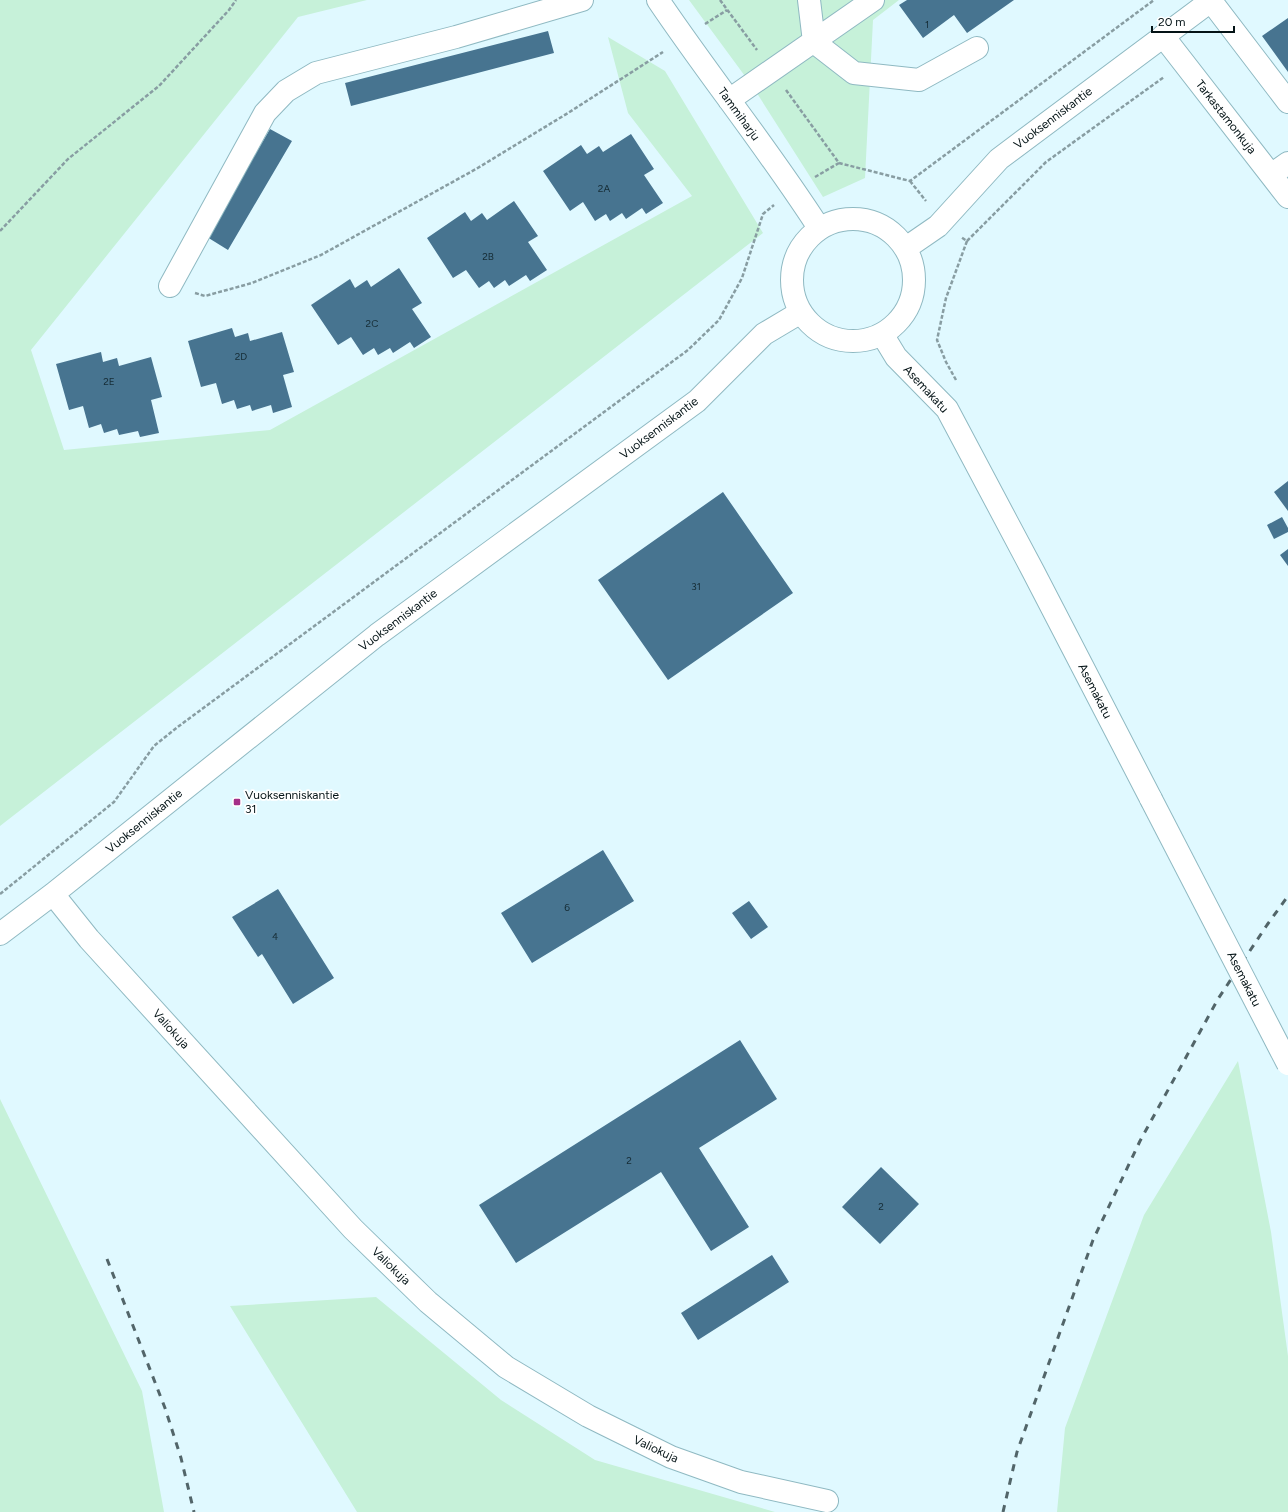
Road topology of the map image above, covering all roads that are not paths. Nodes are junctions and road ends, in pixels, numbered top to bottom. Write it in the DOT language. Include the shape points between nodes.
graph roads {
  1 [pos="582,0"];
  2 [pos="658,0"];
  3 [pos="810,0"];
  4 [pos="873,0"];
  5 [pos="1211,0"];
  6 [pos="1163,36"];
  7 [pos="814,42"];
  8 [pos="977,48"];
  9 [pos="729,100"];
  10 [pos="1288,102"];
  11 [pos="1280,169"];
  12 [pos="1288,197"];
  13 [pos="820,228"];
  14 [pos="906,248"];
  15 [pos="170,286"];
  16 [pos="801,312"];
  17 [pos="882,334"];
  18 [pos="53,894"];
  19 [pos="0,934"];
  20 [pos="1288,1064"];
  21 [pos="827,1501"];
  1 -- 15 [label="street" via="456,37 316,73 286,91 265,113"];
  2 -- 9 [label="street, Tammiharju"];
  3 -- 7 [label="street"];
  4 -- 7 [label="street"];
  5 -- 6 [label="street, Vuoksenniskantie"];
  5 -- 10 [label="street"];
  6 -- 11 [label="street, Tarkastamonkuja" via="1184,63"];
  6 -- 14 [label="street, Vuoksenniskantie" via="999,158 941,222"];
  7 -- 8 [label="street" via="854,73 919,80"];
  7 -- 9 [label="street"];
  9 -- 13 [label="street, Tammiharju"];
  11 -- 12 [label="street, Tarkastamonkuja"];
  13 -- 14 [label="street" via="838,220 857,219 876,223 893,233"];
  13 -- 16 [label="street" via="803,245 793,266 792,290"];
  14 -- 17 [label="street" via="914,272 912,296 901,318"];
  16 -- 17 [label="street" via="812,326 828,336 846,341 864,340"];
  16 -- 18 [label="street, Vuoksenniskantie" via="764,334 697,401 377,635"];
  17 -- 20 [label="street, Asemakatu, bridge" via="896,357 947,409"];
  18 -- 19 [label="street, Vuoksenniskantie"];
  18 -- 21 [label="street, Valiokuja" via="85,934 353,1229 428,1302 506,1367 588,1416 671,1457 741,1482"];
}
